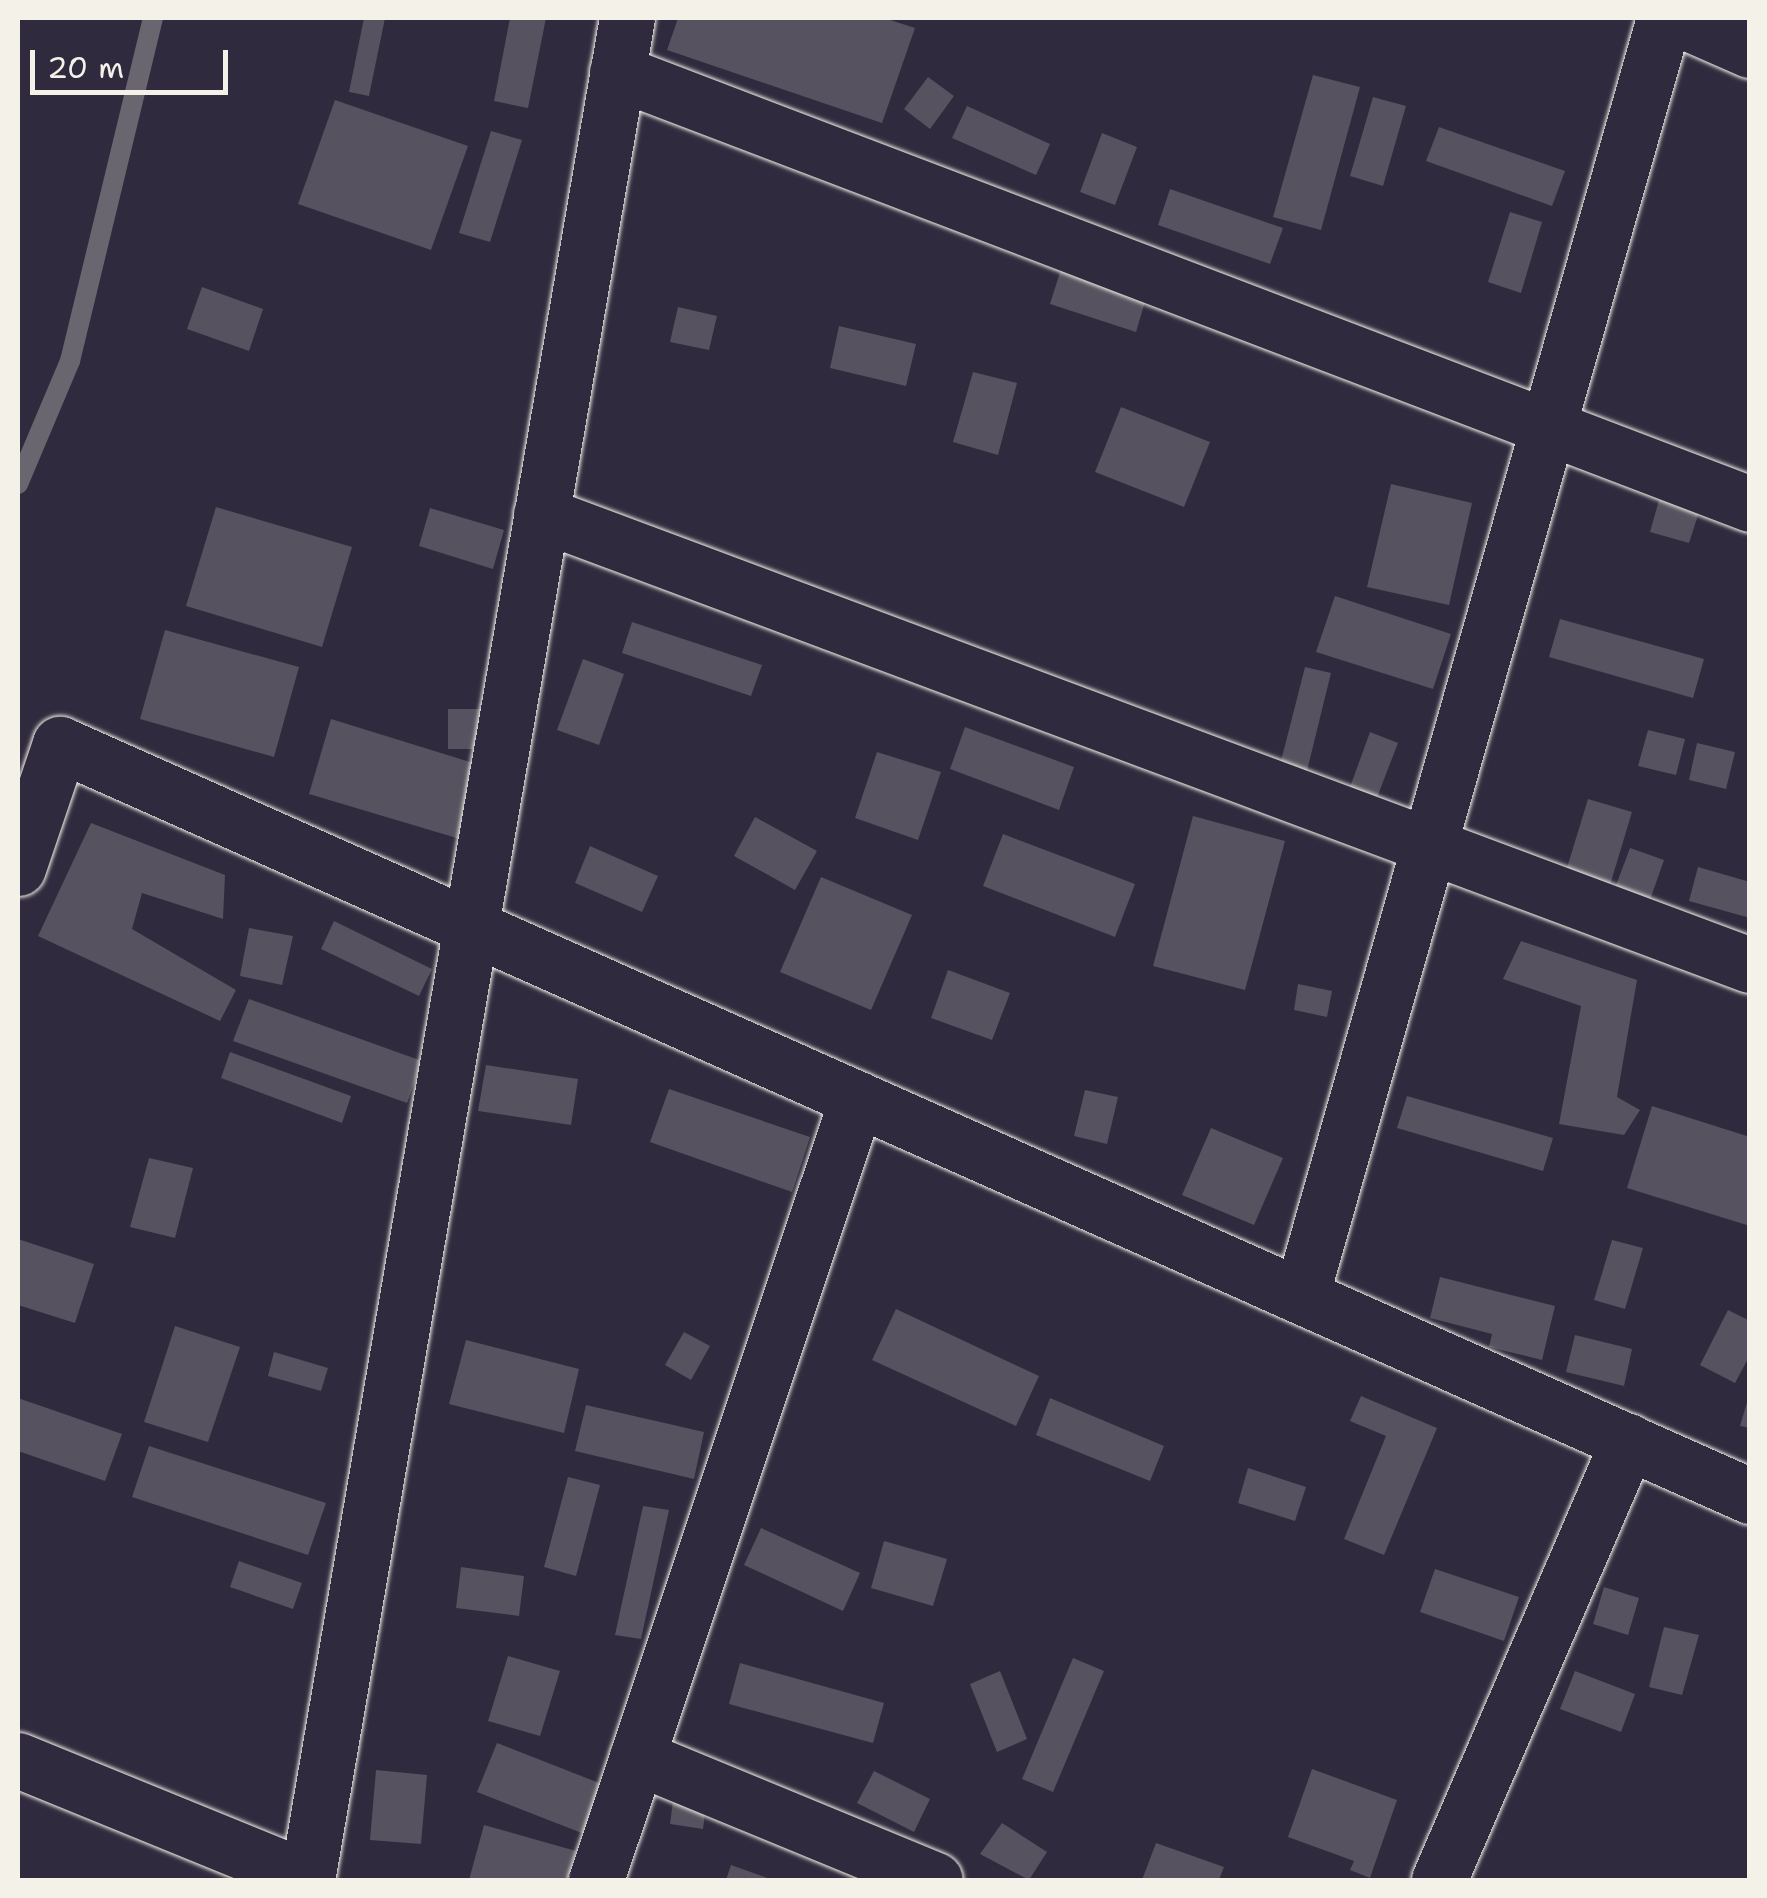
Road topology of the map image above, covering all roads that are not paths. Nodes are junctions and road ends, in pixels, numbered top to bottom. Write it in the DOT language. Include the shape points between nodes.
graph roads {
  1 [pos="626,18"];
  2 [pos="1664,18"];
  3 [pos="1677,18"];
  4 [pos="1750,50"];
  5 [pos="617,72"];
  6 [pos="1548,422"];
  7 [pos="1750,504"];
  8 [pos="541,514"];
  9 [pos="1432,846"];
  10 [pos="18,868"];
  11 [pos="470,926"];
  12 [pos="1750,965"];
  13 [pos="857,1098"];
  14 [pos="1301,1296"];
  15 [pos="1628,1441"];
  16 [pos="1750,1496"];
  17 [pos="637,1757"];
  18 [pos="18,1760"];
  19 [pos="307,1879"];
  20 [pos="596,1880"];
  21 [pos="934,1880"];
  22 [pos="1439,1880"];
  1 -- 5 [label="street"];
  2 -- 6 [label="street"];
  3 -- 4 [label="street"];
  5 -- 6 [label="street"];
  5 -- 8 [label="street"];
  6 -- 7 [label="street"];
  6 -- 9 [label="street"];
  8 -- 9 [label="street"];
  8 -- 11 [label="street"];
  9 -- 12 [label="street"];
  9 -- 14 [label="street"];
  10 -- 11 [label="street" via="60,744"];
  11 -- 13 [label="street"];
  11 -- 19 [label="street"];
  13 -- 14 [label="street"];
  13 -- 17 [label="street"];
  14 -- 15 [label="street"];
  15 -- 16 [label="street"];
  15 -- 22 [label="street"];
  17 -- 20 [label="street"];
  17 -- 21 [label="street"];
  18 -- 19 [label="street"];
}
